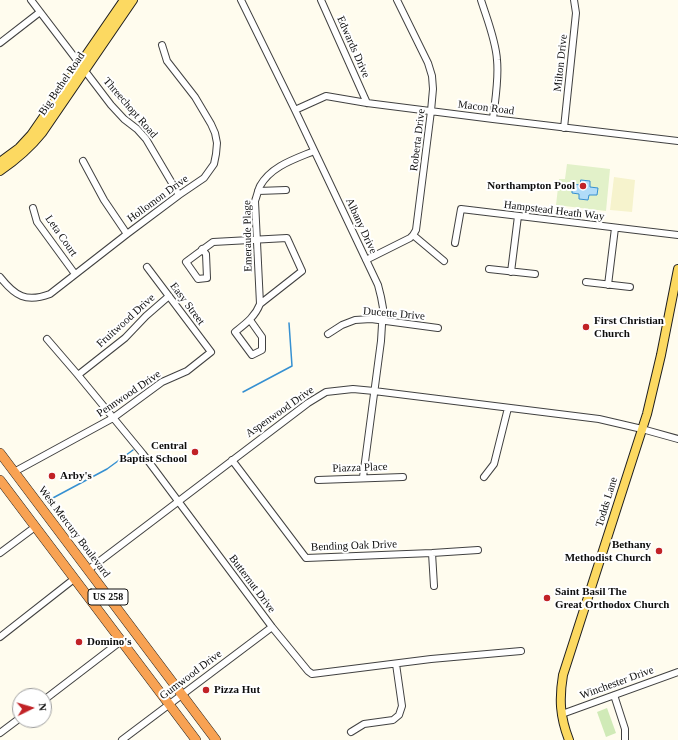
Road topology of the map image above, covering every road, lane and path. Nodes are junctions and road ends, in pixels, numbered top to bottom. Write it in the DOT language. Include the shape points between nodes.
graph roads {
  1 [pos="31,0"];
  2 [pos="124,0"];
  3 [pos="133,0"];
  4 [pos="241,0"];
  5 [pos="320,0"];
  6 [pos="397,0"];
  7 [pos="481,0"];
  8 [pos="574,0"];
  9 [pos="40,12"];
  10 [pos="0,43"];
  11 [pos="162,45"];
  12 [pos="82,68"];
  13 [pos="367,103"];
  14 [pos="295,110"];
  15 [pos="432,111"];
  16 [pos="492,119"];
  17 [pos="564,128"];
  18 [pos="678,141"];
  19 [pos="314,151"];
  20 [pos="83,161"];
  21 [pos="0,162"];
  22 [pos="0,171"];
  23 [pos="286,190"];
  24 [pos="258,191"];
  25 [pos="179,195"];
  26 [pos="33,208"];
  27 [pos="518,216"];
  28 [pos="615,228"];
  29 [pos="127,234"];
  30 [pos="413,235"];
  31 [pos="678,235"];
  32 [pos="257,239"];
  33 [pos="455,243"];
  34 [pos="202,249"];
  35 [pos="366,260"];
  36 [pos="444,261"];
  37 [pos="147,267"];
  38 [pos="489,269"];
  39 [pos="678,269"];
  40 [pos="511,272"];
  41 [pos="75,274"];
  42 [pos="535,274"];
  43 [pos="0,277"];
  44 [pos="586,282"];
  45 [pos="608,285"];
  46 [pos="630,287"];
  47 [pos="169,296"];
  48 [pos="260,304"];
  49 [pos="250,320"];
  50 [pos="382,321"];
  51 [pos="438,328"];
  52 [pos="328,334"];
  53 [pos="47,339"];
  54 [pos="211,352"];
  55 [pos="78,375"];
  56 [pos="374,391"];
  57 [pos="508,408"];
  58 [pos="113,418"];
  59 [pos="642,429"];
  60 [pos="678,439"];
  61 [pos="0,453"];
  62 [pos="232,460"];
  63 [pos="14,472"];
  64 [pos="363,477"];
  65 [pos="403,477"];
  66 [pos="484,477"];
  67 [pos="0,480"];
  68 [pos="318,480"];
  69 [pos="178,501"];
  70 [pos="35,527"];
  71 [pos="478,550"];
  72 [pos="0,553"];
  73 [pos="432,553"];
  74 [pos="88,570"];
  75 [pos="74,579"];
  76 [pos="434,586"];
  77 [pos="272,627"];
  78 [pos="0,637"];
  79 [pos="121,641"];
  80 [pos="521,651"];
  81 [pos="396,664"];
  82 [pos="678,672"];
  83 [pos="52,694"];
  84 [pos="182,694"];
  85 [pos="614,695"];
  86 [pos="169,704"];
  87 [pos="562,714"];
  88 [pos="12,724"];
  89 [pos="350,732"];
  90 [pos="0,733"];
  91 [pos="122,740"];
  92 [pos="196,740"];
  93 [pos="216,740"];
  94 [pos="569,740"];
  95 [pos="625,740"];
  1 -- 9 [label="street, Threechopt Road"];
  2 -- 12 [label="main road, Big Bethel Road"];
  3 -- 12 [label="main road, Big Bethel Road"];
  4 -- 14 [label="street, Albany Drive"];
  5 -- 13 [label="street, Edwards Drive"];
  6 -- 15 [label="street, Roberta Drive" via="432,76"];
  7 -- 16 [label="street" via="498,60"];
  8 -- 17 [label="street, Milton Drive" via="576,13"];
  9 -- 10 [label="street"];
  9 -- 12 [label="street, Threechopt Road"];
  11 -- 25 [label="street, Hollomon Drive" via="167,61 195,97 211,124 217,143 214,164 210,172"];
  12 -- 21 [label="main road, Big Bethel Road" via="19,148"];
  12 -- 22 [label="main road, Big Bethel Road" via="36,141"];
  12 -- 25 [label="street, Threechopt Road" via="111,105 146,139"];
  13 -- 14 [label="street, Macon Road" via="326,96"];
  13 -- 15 [label="street, Macon Road"];
  14 -- 19 [label="street, Albany Drive"];
  15 -- 16 [label="street, Macon Road"];
  15 -- 30 [label="street, Roberta Drive" via="417,226"];
  16 -- 17 [label="street, Macon Road"];
  17 -- 18 [label="street, Macon Road"];
  19 -- 24 [label="street, Emeraude Plage" via="273,171 265,178"];
  19 -- 35 [label="street, Albany Drive"];
  20 -- 29 [label="street" via="104,200"];
  23 -- 24 [label="street"];
  24 -- 32 [label="street, Emeraude Plage" via="255,201"];
  25 -- 29 [label="street, Hollomon Drive"];
  26 -- 41 [label="street, Leta Court" via="37,222"];
  27 -- 28 [label="street, Hampstead Heath Way"];
  27 -- 33 [label="street, Hampstead Heath Way" via="461,209"];
  27 -- 40 [label="street"];
  28 -- 31 [label="street, Hampstead Heath Way"];
  28 -- 45 [label="street"];
  29 -- 41 [label="street, Hollomon Drive"];
  30 -- 35 [label="street"];
  30 -- 36 [label="street"];
  32 -- 34 [label="street" via="213,242"];
  32 -- 48 [label="street, Emeraude Plage"];
  32 -- 48 [label="street" via="286,238 302,271"];
  34 -- 34 [label="street" via="186,262 198,279 207,278 206,254"];
  35 -- 50 [label="street, Albany Drive" via="378,285 383,308"];
  37 -- 47 [label="street, Easy Street"];
  38 -- 40 [label="street"];
  39 -- 59 [label="main road, Todds Lane" via="661,355"];
  40 -- 42 [label="street"];
  41 -- 43 [label="street, Hollomon Drive" via="50,294 27,298 12,291"];
  44 -- 45 [label="street"];
  45 -- 46 [label="street"];
  47 -- 54 [label="street, Easy Street"];
  47 -- 55 [label="street, Fruitwood Drive" via="125,338"];
  48 -- 49 [label="street"];
  49 -- 49 [label="street" via="235,332 252,355 262,350 262,337"];
  50 -- 51 [label="street, Ducette Drive"];
  50 -- 52 [label="street, Ducette Drive" via="355,320 342,324"];
  50 -- 56 [label="street, Albany Drive"];
  53 -- 55 [label="street, Butternut Drive"];
  54 -- 58 [label="street, Pennwood Drive" via="187,371 162,382"];
  55 -- 58 [label="street, Butternut Drive"];
  56 -- 57 [label="street, Aspenwood Drive"];
  56 -- 62 [label="street, Aspenwood Drive" via="352,389 326,392 308,402"];
  56 -- 64 [label="street, Albany Drive"];
  57 -- 59 [label="street, Aspenwood Drive" via="600,420"];
  57 -- 66 [label="street" via="494,464"];
  58 -- 63 [label="street, Pennwood Drive"];
  58 -- 69 [label="street, Butternut Drive"];
  59 -- 60 [label="street, Aspenwood Drive"];
  59 -- 87 [label="main road, Todds Lane" via="563,675 560,704"];
  61 -- 63 [label="highway, West Mercury Boulevard / US 258"];
  62 -- 69 [label="street, Aspenwood Drive"];
  62 -- 73 [label="street, Bending Oak Drive" via="306,558"];
  63 -- 74 [label="highway, West Mercury Boulevard / US 258"];
  64 -- 65 [label="street, Piazza Place"];
  64 -- 68 [label="street, Piazza Place"];
  67 -- 70 [label="highway, US 258"];
  69 -- 74 [label="street, Aspenwood Drive"];
  69 -- 77 [label="street, Butternut Drive"];
  70 -- 72 [label="street"];
  70 -- 75 [label="highway, US 258"];
  71 -- 73 [label="street, Bending Oak Drive"];
  73 -- 76 [label="street"];
  74 -- 84 [label="highway, West Mercury Boulevard / US 258"];
  75 -- 78 [label="street"];
  75 -- 79 [label="highway, US 258"];
  77 -- 81 [label="street, Butternut Drive" via="312,674"];
  77 -- 84 [label="street, Gumwood Drive"];
  79 -- 83 [label="street"];
  79 -- 86 [label="highway, US 258"];
  80 -- 81 [label="street, Butternut Drive"];
  81 -- 89 [label="street" via="402,706 399,714 393,720 364,724"];
  82 -- 85 [label="street, Winchester Drive"];
  84 -- 86 [label="street, Gumwood Drive"];
  84 -- 93 [label="highway, West Mercury Boulevard / US 258"];
  85 -- 87 [label="street, Winchester Drive"];
  85 -- 95 [label="street" via="625,729"];
  86 -- 91 [label="street, Gumwood Drive"];
  86 -- 92 [label="highway, US 258"];
  87 -- 94 [label="main road, Todds Lane"];
  88 -- 90 [label="street"];
}
